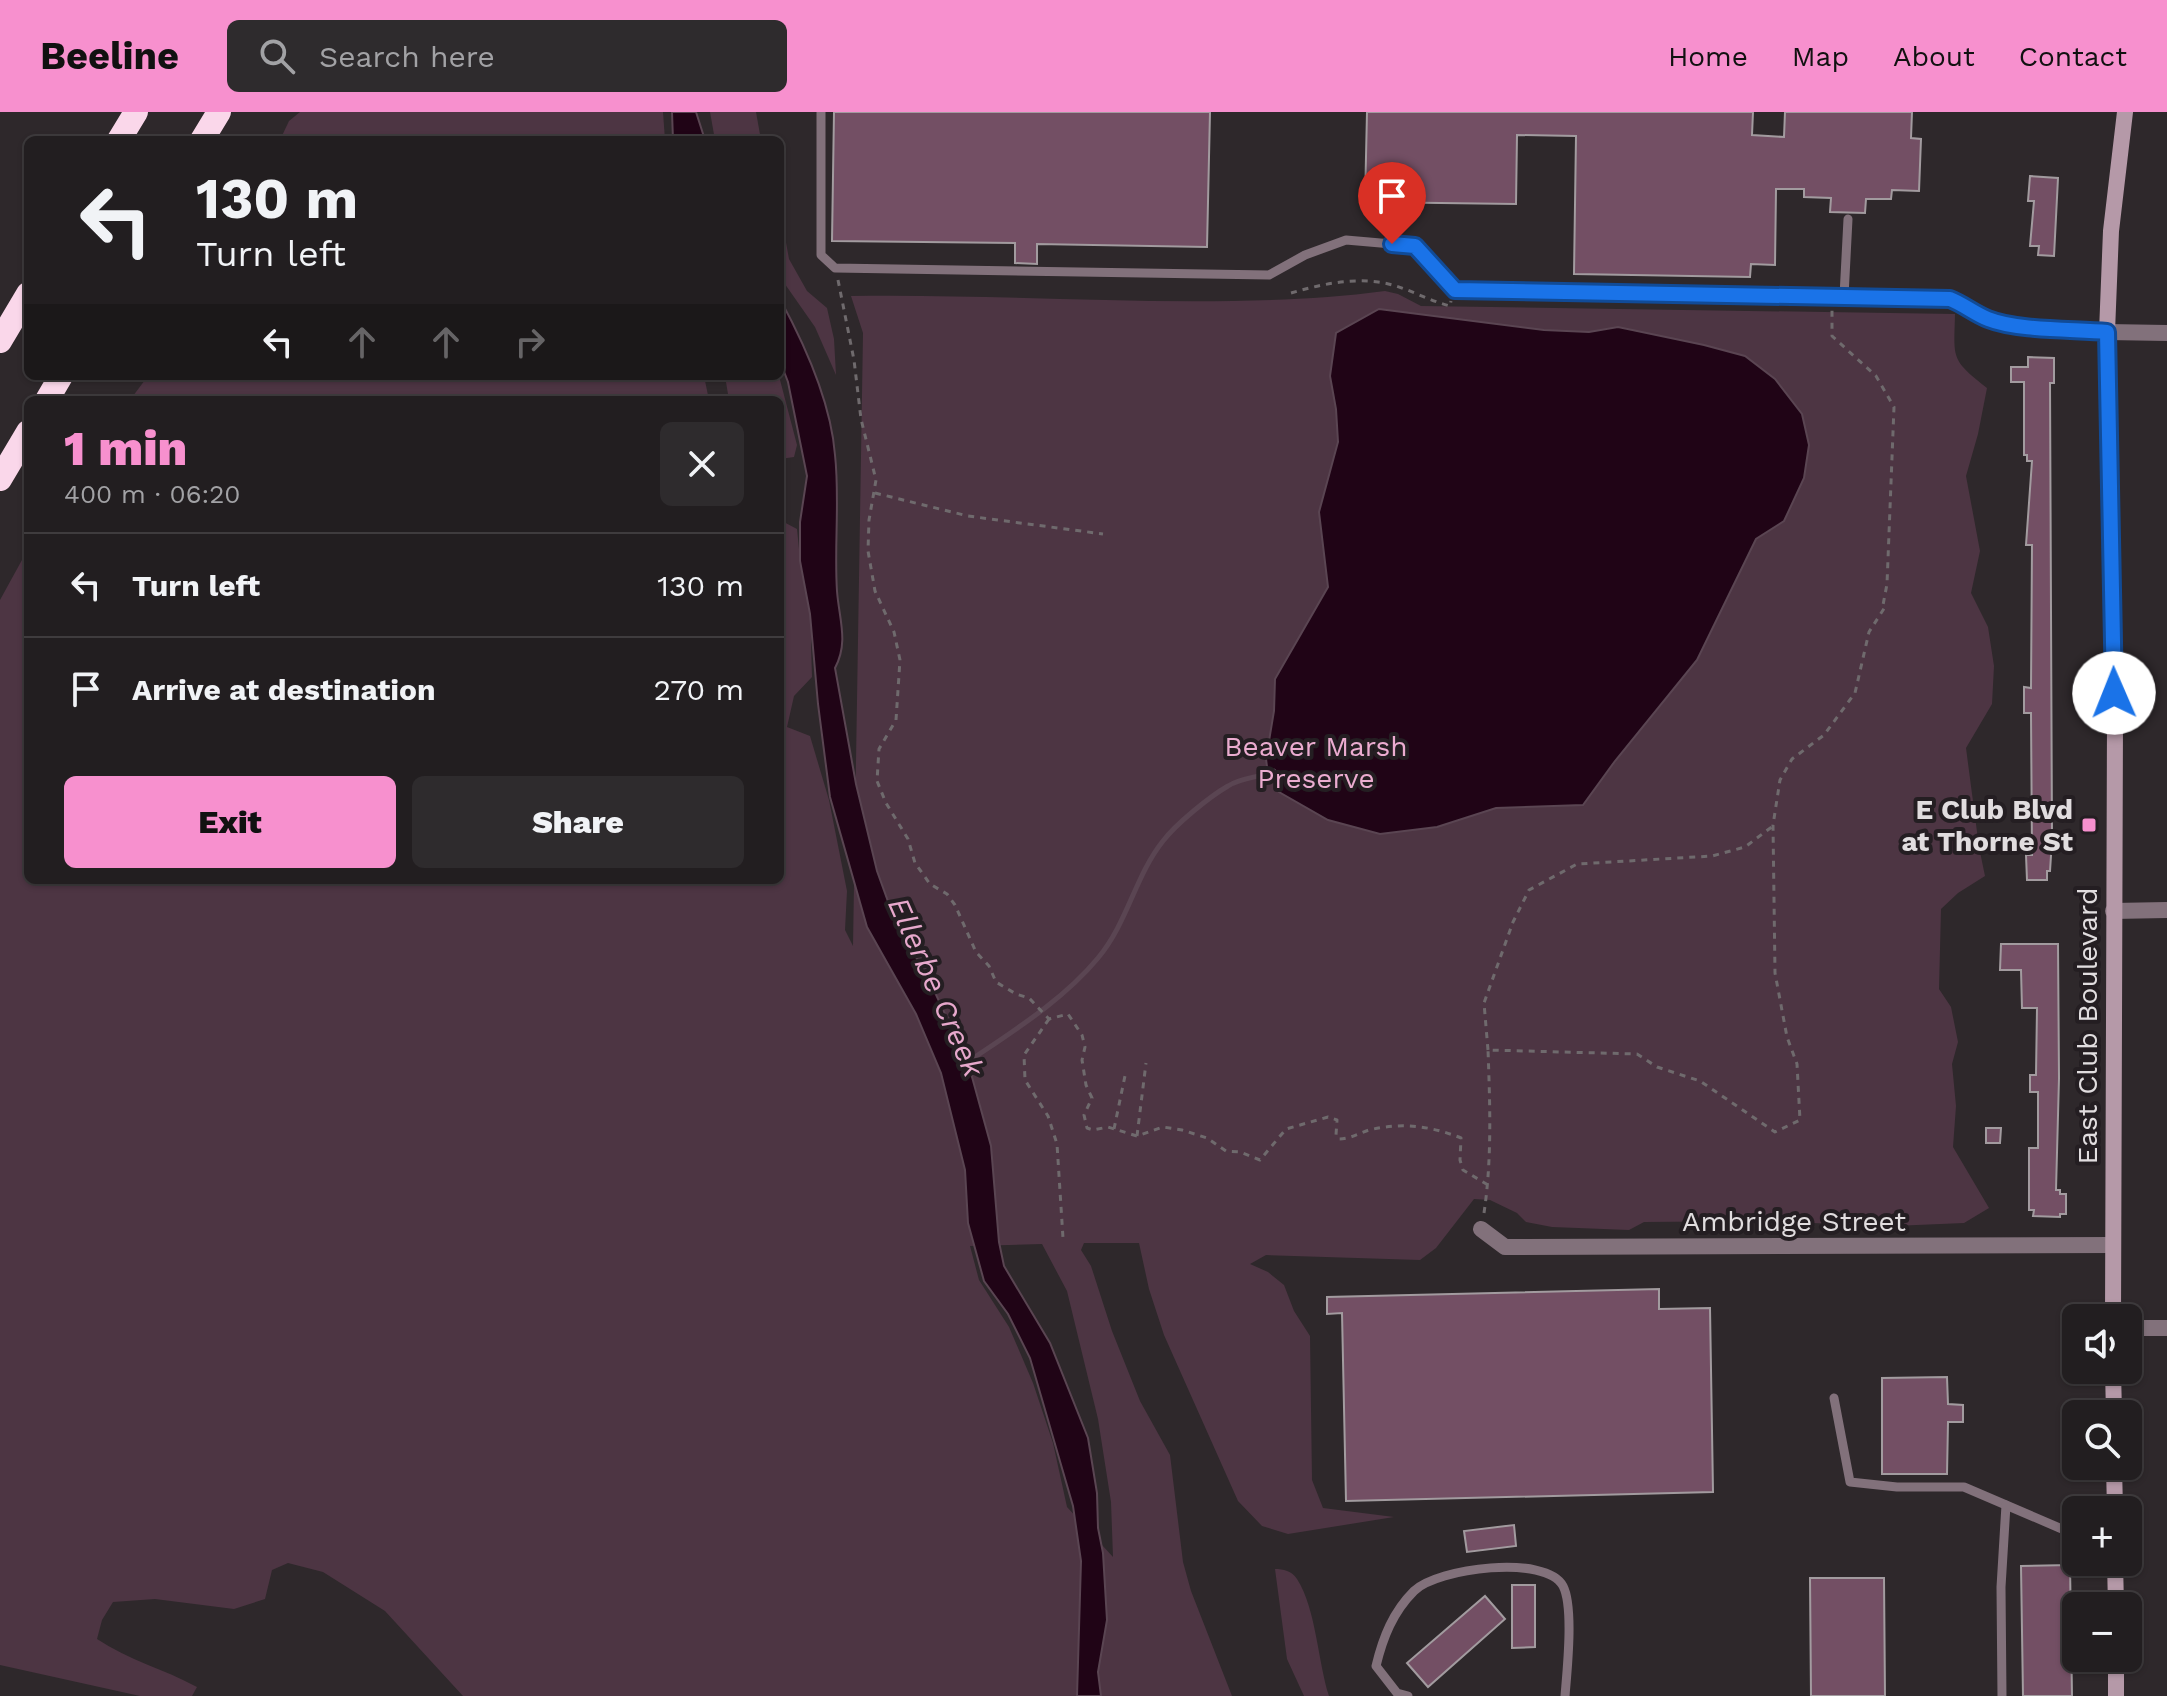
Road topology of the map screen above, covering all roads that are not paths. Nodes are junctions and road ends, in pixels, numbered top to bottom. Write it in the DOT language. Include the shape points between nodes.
graph roads {
  1 [pos="136,112"];
  2 [pos="219,112"];
  3 [pos="821,112"];
  4 [pos="2125,112"];
  5 [pos="121,136"];
  6 [pos="204,136"];
  7 [pos="1848,219"];
  8 [pos="1844,296"];
  9 [pos="24,301"];
  10 [pos="2107,332"];
  11 [pos="2167,333"];
  12 [pos="0,341"];
  13 [pos="24,439"];
  14 [pos="0,479"];
  15 [pos="2167,910"];
  16 [pos="2113,911"];
  17 [pos="1481,1229"];
  18 [pos="2113,1245"];
  19 [pos="2113,1304"];
  20 [pos="2142,1328"];
  21 [pos="2167,1328"];
  22 [pos="1834,1398"];
  23 [pos="2006,1505"];
  24 [pos="2062,1529"];
  25 [pos="2116,1672"];
  26 [pos="1408,1696"];
  27 [pos="1565,1696"];
  28 [pos="2002,1696"];
  29 [pos="2116,1696"];
  1 -- 5 [label="highway"];
  2 -- 6 [label="highway"];
  3 -- 8 [label="lane" via="821,255 835,268 1269,275 1346,240 1415,246 1455,290"];
  4 -- 10 [label="street, East Club Boulevard" via="2111,231"];
  7 -- 8 [label="lane"];
  8 -- 10 [label="lane" via="1950,299 2005,324"];
  9 -- 12 [label="highway"];
  10 -- 11 [label="street"];
  10 -- 16 [label="street, East Club Boulevard"];
  13 -- 14 [label="highway"];
  15 -- 16 [label="street"];
  16 -- 18 [label="street, East Club Boulevard"];
  17 -- 18 [label="street, Ambridge Street" via="1505,1247"];
  18 -- 19 [label="street, East Club Boulevard"];
  20 -- 21 [label="street"];
  22 -- 23 [label="lane" via="1850,1482 1964,1487"];
  23 -- 24 [label="lane"];
  23 -- 28 [label="lane"];
  25 -- 29 [label="street"];
  26 -- 27 [label="lane" via="1397,1693 1376,1666 1384,1632 1415,1589 1448,1573 1514,1568 1549,1573 1563,1586"];
}
